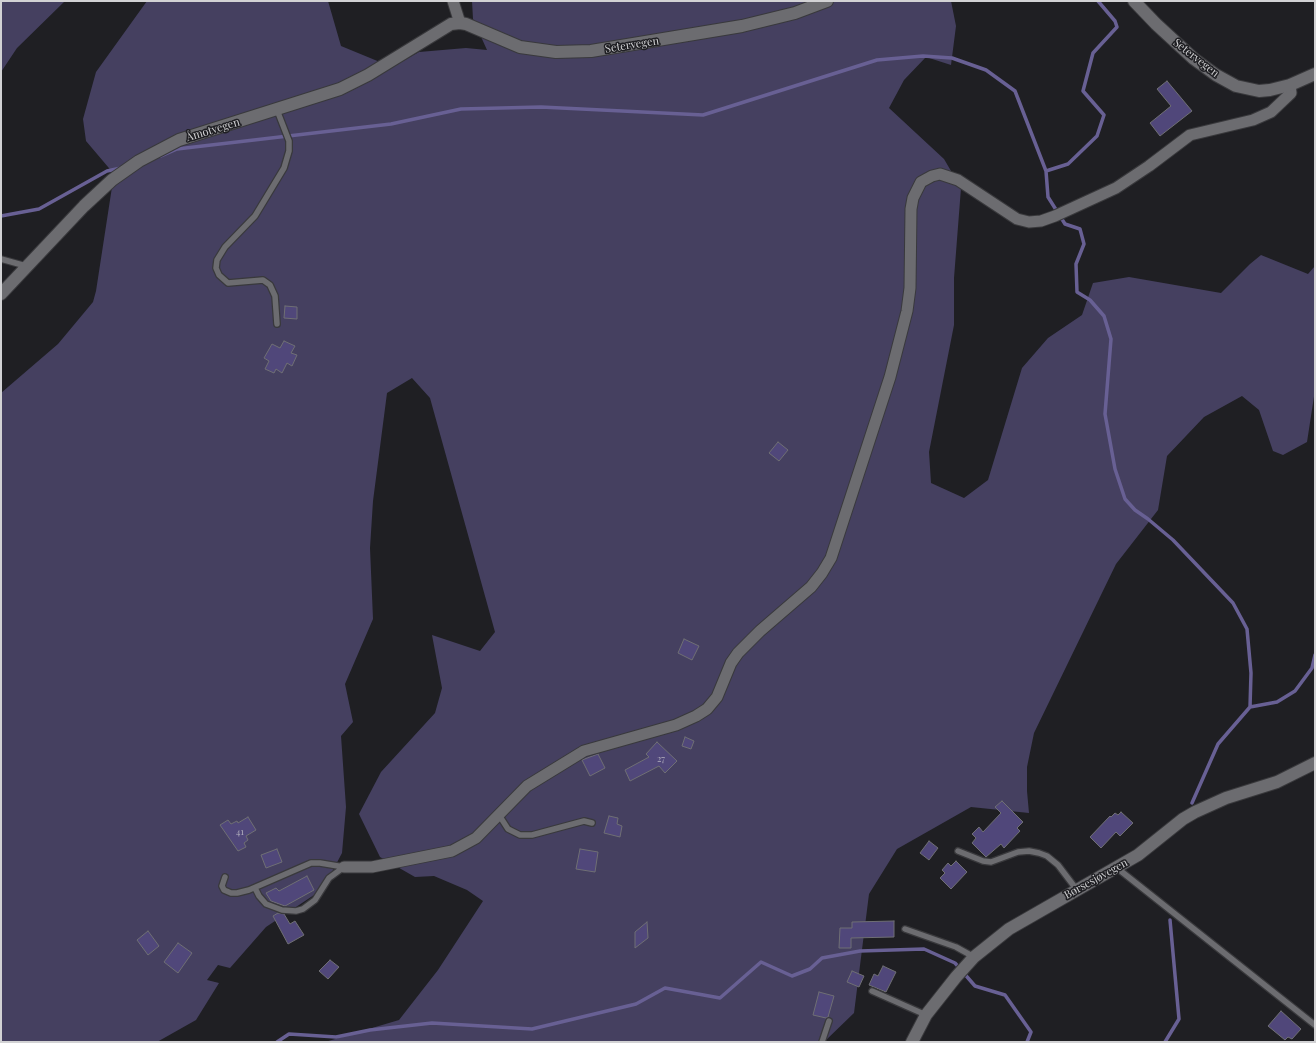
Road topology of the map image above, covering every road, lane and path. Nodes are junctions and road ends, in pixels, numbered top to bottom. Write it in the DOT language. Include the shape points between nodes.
graph roads {
  1 [pos="453,1"];
  2 [pos="827,1"];
  3 [pos="1134,1"];
  4 [pos="460,23"];
  5 [pos="1315,74"];
  6 [pos="1290,85"];
  7 [pos="277,110"];
  8 [pos="1,259"];
  9 [pos="26,266"];
  10 [pos="1,294"];
  11 [pos="277,324"];
  12 [pos="1315,763"];
  13 [pos="499,815"];
  14 [pos="592,823"];
  15 [pos="958,851"];
  16 [pos="344,867"];
  17 [pos="1117,868"];
  18 [pos="225,877"];
  19 [pos="255,888"];
  20 [pos="1077,890"];
  21 [pos="905,929"];
  22 [pos="974,958"];
  23 [pos="872,990"];
  24 [pos="926,1015"];
  25 [pos="829,1021"];
  26 [pos="1315,1025"];
  27 [pos="822,1042"];
  28 [pos="912,1042"];
  1 -- 4 [label="street"];
  2 -- 4 [label="main road, Setervegen" via="795,13 742,26 584,52 556,52 520,47"];
  3 -- 6 [label="main road, Setervegen" via="1194,59 1223,79 1236,86 1259,91"];
  4 -- 7 [label="main road, Åmotvegen" via="444,27 353,82"];
  5 -- 6 [label="main road, Setervegen"];
  6 -- 13 [label="street" via="1290,92 1271,112 1252,120 1190,135 1116,188 1041,221 1017,219 958,180 940,174 921,182 911,209 910,288 907,311 890,377 834,549 822,573 811,587 738,653 731,663 717,698 707,709 676,725 584,751 527,786"];
  7 -- 9 [label="main road, Åmotvegen" via="179,140 133,165 84,206"];
  7 -- 11 [label="lane" via="289,141 286,162 255,216 225,247 217,260 216,268 219,275 228,283 263,280 270,285 275,296"];
  8 -- 9 [label="lane"];
  9 -- 10 [label="main road, Åmotvegen"];
  12 -- 17 [label="main road, Børsesjøvegen" via="1277,782 1226,798 1195,812"];
  13 -- 14 [label="lane" via="508,830 520,835 532,835 584,821"];
  13 -- 16 [label="street" via="476,838 452,851 372,867"];
  15 -- 20 [label="lane" via="983,862 991,862 1018,852 1039,853 1058,865"];
  16 -- 19 [label="lane" via="311,863"];
  16 -- 19 [label="lane" via="329,878 315,900 296,911 282,910 266,904"];
  17 -- 20 [label="main road, Børsesjøvegen"];
  17 -- 26 [label="lane"];
  18 -- 19 [label="lane" via="222,886 227,892 237,893"];
  20 -- 22 [label="main road, Børsesjøvegen" via="1009,929"];
  21 -- 22 [label="lane" via="956,947"];
  22 -- 24 [label="main road, Børsesjøvegen"];
  23 -- 24 [label="lane"];
  24 -- 28 [label="main road, Børsesjøvegen"];
  25 -- 27 [label="lane"];
}
